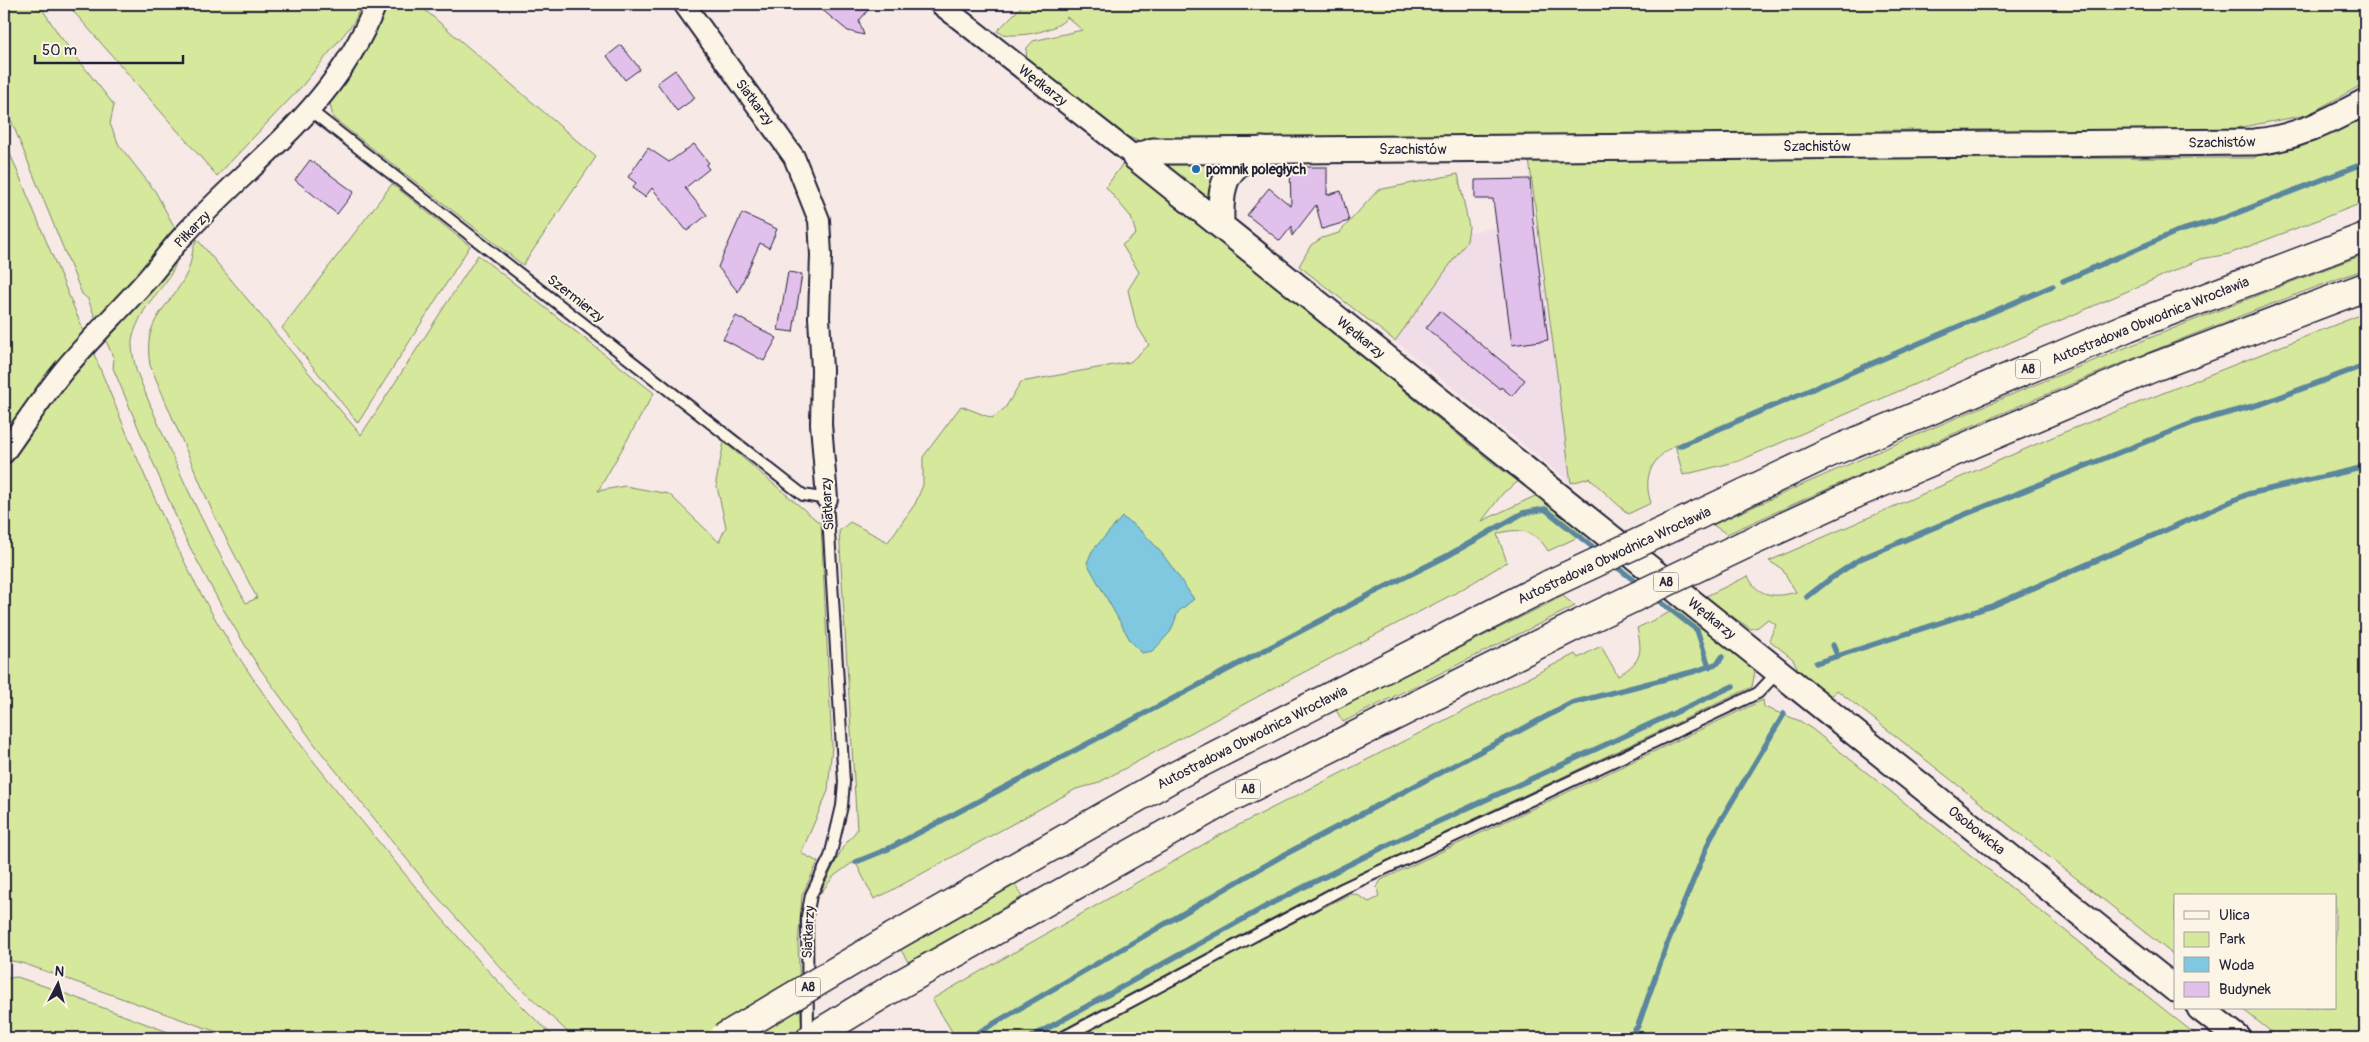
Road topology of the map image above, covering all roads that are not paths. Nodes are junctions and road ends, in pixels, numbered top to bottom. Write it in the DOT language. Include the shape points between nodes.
graph roads {
  1 [pos="376,4"];
  2 [pos="684,4"];
  3 [pos="940,4"];
  4 [pos="2365,102"];
  5 [pos="311,111"];
  6 [pos="1262,150"];
  7 [pos="1134,157"];
  8 [pos="1221,225"];
  9 [pos="2365,238"];
  10 [pos="2365,287"];
  11 [pos="4,453"];
  12 [pos="827,498"];
  13 [pos="1779,672"];
  14 [pos="2174,988"];
  15 [pos="2203,1010"];
  16 [pos="724,1038"];
  17 [pos="810,1038"];
  18 [pos="1062,1038"];
  19 [pos="2238,1038"];
  1 -- 5 [label="street, Piłkarzy" via="346,65"];
  2 -- 12 [label="street, Siatkarzy" via="794,157 819,220 821,424"];
  3 -- 7 [label="street, Wędkarzy"];
  4 -- 6 [label="street, Szachistów" via="2304,132 2280,140 2254,142"];
  5 -- 11 [label="street, Piłkarzy" via="182,237 144,284 94,334"];
  5 -- 12 [label="lane, Szermierzy" via="803,495"];
  6 -- 7 [label="street, Szachistów" via="1154,151"];
  6 -- 8 [label="street, Szachistów" via="1238,163 1227,175 1222,191"];
  7 -- 8 [label="street, Wędkarzy"];
  8 -- 13 [label="street, Wędkarzy"];
  9 -- 16 [label="highway, Autostradowa Obwodnica Wrocławia / A8, bridge" via="2128,327 1829,453 1550,584 1175,776"];
  10 -- 17 [label="highway, A8, bridge" via="2154,367 1864,490 1589,618 1224,802"];
  12 -- 17 [label="lane, Siatkarzy" via="844,782 830,856 811,895 808,916"];
  13 -- 14 [label="street, Osobowicka"];
  13 -- 18 [label="lane" via="1758,692 1344,888"];
  15 -- 19 [label="street"];
}
